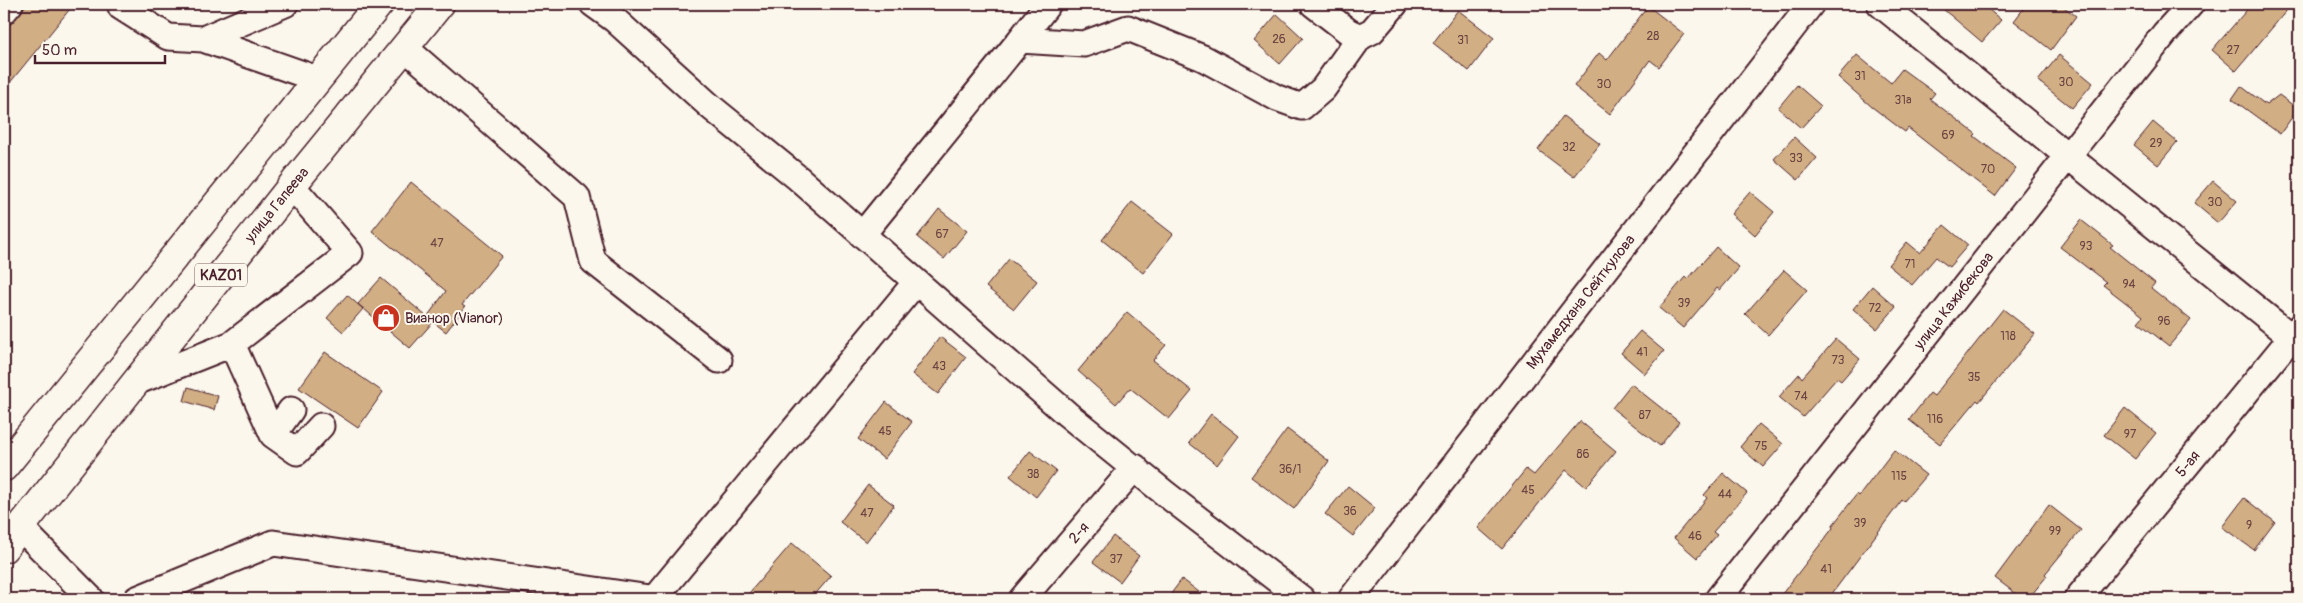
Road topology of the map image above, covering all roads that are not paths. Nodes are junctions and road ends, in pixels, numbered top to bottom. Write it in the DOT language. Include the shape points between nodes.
graph roads {
  1 [pos="10,4"];
  2 [pos="285,4"];
  3 [pos="379,4"];
  4 [pos="440,4"];
  5 [pos="593,4"];
  6 [pos="1048,4"];
  7 [pos="1312,4"];
  8 [pos="1396,4"];
  9 [pos="1811,4"];
  10 [pos="1880,4"];
  11 [pos="2191,4"];
  12 [pos="121,7"];
  13 [pos="4,11"];
  14 [pos="1360,37"];
  15 [pos="203,39"];
  16 [pos="1020,40"];
  17 [pos="404,47"];
  18 [pos="317,79"];
  19 [pos="2068,157"];
  20 [pos="292,186"];
  21 [pos="862,235"];
  22 [pos="916,282"];
  23 [pos="2297,336"];
  24 [pos="232,344"];
  25 [pos="719,360"];
  26 [pos="136,382"];
  27 [pos="292,410"];
  28 [pos="321,426"];
  29 [pos="272,435"];
  30 [pos="1135,467"];
  31 [pos="4,468"];
  32 [pos="12,538"];
  33 [pos="91,599"];
  34 [pos="137,599"];
  35 [pos="655,599"];
  36 [pos="1022,599"];
  37 [pos="1302,599"];
  38 [pos="1351,599"];
  39 [pos="1718,599"];
  40 [pos="2077,599"];
  1 -- 13 [label="street"];
  2 -- 15 [label="street"];
  3 -- 18 [label="highway, KАZ01"];
  4 -- 17 [label="highway, улица Гапеева / KАZ01"];
  5 -- 21 [label="street"];
  6 -- 16 [label="street"];
  7 -- 14 [label="street"];
  8 -- 14 [label="street" via="1372,31"];
  9 -- 38 [label="street, Мухамедхана Сейткулова"];
  10 -- 19 [label="street"];
  11 -- 19 [label="street, улица Кажибекова"];
  12 -- 15 [label="street" via="168,37"];
  14 -- 16 [label="street" via="1322,89 1302,107 1277,98 1202,58 1128,28 1084,44"];
  15 -- 18 [label="street"];
  16 -- 21 [label="street"];
  17 -- 20 [label="highway, улица Гапеева / KАZ01"];
  17 -- 25 [label="street" via="577,197 593,261"];
  18 -- 31 [label="highway, KАZ01"];
  19 -- 23 [label="street"];
  19 -- 39 [label="street, улица Кажибекова"];
  20 -- 24 [label="street" via="350,253"];
  20 -- 26 [label="highway, улица Гапеева / KАZ01"];
  21 -- 22 [label="street"];
  22 -- 30 [label="street" via="1068,414"];
  22 -- 35 [label="street"];
  23 -- 40 [label="street, 5-ая"];
  24 -- 26 [label="street"];
  24 -- 29 [label="street"];
  26 -- 32 [label="highway, улица Гапеева / KАZ01"];
  27 -- 29 [label="street"];
  28 -- 29 [label="street" via="297,452"];
  30 -- 36 [label="street, 2-я"];
  30 -- 37 [label="street"];
  32 -- 33 [label="street"];
  34 -- 35 [label="street" via="273,543"];
}
